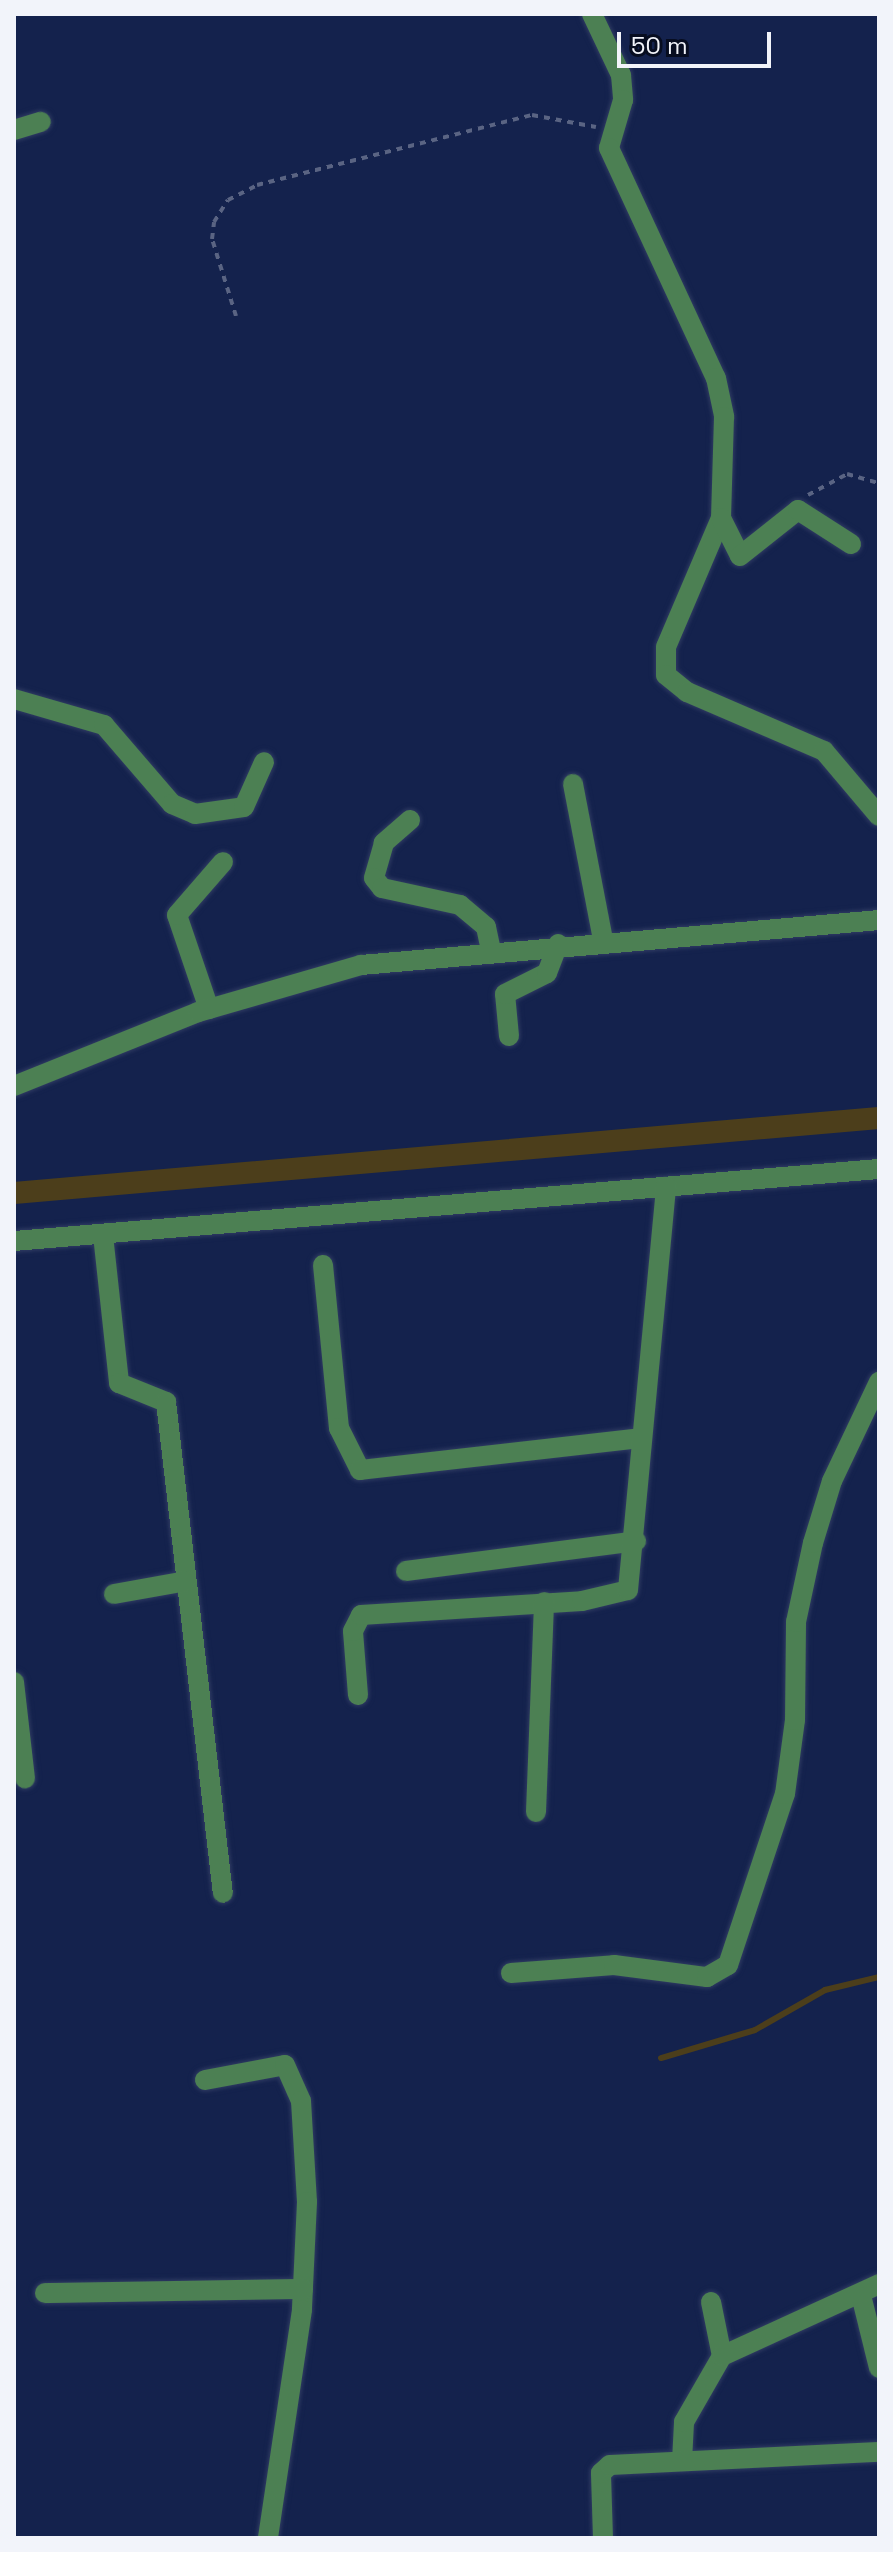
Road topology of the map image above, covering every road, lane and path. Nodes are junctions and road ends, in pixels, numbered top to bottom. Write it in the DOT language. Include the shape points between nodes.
graph roads {
  1 [pos="592,14"];
  2 [pos="41,122"];
  3 [pos="14,130"];
  4 [pos="610,131"];
  5 [pos="236,316"];
  6 [pos="879,483"];
  7 [pos="798,510"];
  8 [pos="721,518"];
  9 [pos="851,544"];
  10 [pos="14,699"];
  11 [pos="264,762"];
  12 [pos="573,784"];
  13 [pos="879,816"];
  14 [pos="410,820"];
  15 [pos="223,862"];
  16 [pos="879,920"];
  17 [pos="603,940"];
  18 [pos="558,944"];
  19 [pos="491,950"];
  20 [pos="209,1009"];
  21 [pos="509,1036"];
  22 [pos="14,1086"];
  23 [pos="879,1169"];
  24 [pos="666,1187"];
  25 [pos="103,1235"];
  26 [pos="14,1241"];
  27 [pos="323,1265"];
  28 [pos="879,1382"];
  29 [pos="641,1438"];
  30 [pos="636,1541"];
  31 [pos="406,1571"];
  32 [pos="186,1581"];
  33 [pos="114,1594"];
  34 [pos="544,1602"];
  35 [pos="14,1682"];
  36 [pos="358,1695"];
  37 [pos="25,1778"];
  38 [pos="536,1812"];
  39 [pos="223,1893"];
  40 [pos="511,1973"];
  41 [pos="205,2080"];
  42 [pos="303,2289"];
  43 [pos="870,2289"];
  44 [pos="45,2293"];
  45 [pos="711,2302"];
  46 [pos="722,2356"];
  47 [pos="879,2368"];
  48 [pos="879,2452"];
  49 [pos="682,2461"];
  50 [pos="268,2538"];
  51 [pos="603,2538"];
  1 -- 4 [label="street" via="621,75 623,100"];
  2 -- 3 [label="street"];
  4 -- 5 [label="path" via="532,115 257,185 228,200 214,222 212,239"];
  4 -- 8 [label="street" via="620,177 716,378 726,469"];
  6 -- 7 [label="path" via="847,474 826,480"];
  7 -- 8 [label="street" via="740,556"];
  7 -- 9 [label="street"];
  8 -- 13 [label="street" via="666,647 666,675 687,692 824,751"];
  10 -- 11 [label="street" via="104,725 172,804 195,814 244,807"];
  12 -- 17 [label="street"];
  14 -- 19 [label="street" via="384,843 374,878 390,891 460,905 486,927"];
  15 -- 20 [label="street" via="177,915"];
  16 -- 17 [label="street"];
  17 -- 18 [label="street"];
  18 -- 19 [label="street"];
  18 -- 21 [label="street" via="547,973 505,994"];
  19 -- 20 [label="street" via="361,965"];
  20 -- 22 [label="street"];
  23 -- 24 [label="street"];
  24 -- 25 [label="street"];
  24 -- 29 [label="street"];
  25 -- 26 [label="street"];
  25 -- 32 [label="street" via="119,1383 166,1402"];
  27 -- 29 [label="street" via="339,1428 360,1470"];
  28 -- 40 [label="street" via="816,1532 796,1622 795,1720 785,1794 728,1965 707,1977 614,1965"];
  29 -- 30 [label="street"];
  30 -- 31 [label="street"];
  30 -- 34 [label="street" via="633,1579 619,1596"];
  32 -- 33 [label="street"];
  32 -- 39 [label="street"];
  34 -- 36 [label="street" via="361,1615 353,1631"];
  34 -- 38 [label="street"];
  35 -- 37 [label="street"];
  41 -- 42 [label="street" via="274,2063 293,2071 307,2202"];
  42 -- 44 [label="street"];
  42 -- 50 [label="street"];
  43 -- 46 [label="street"];
  43 -- 47 [label="street"];
  45 -- 46 [label="street"];
  46 -- 49 [label="street" via="684,2422"];
  48 -- 49 [label="street"];
  49 -- 51 [label="street" via="604,2468"];
}
